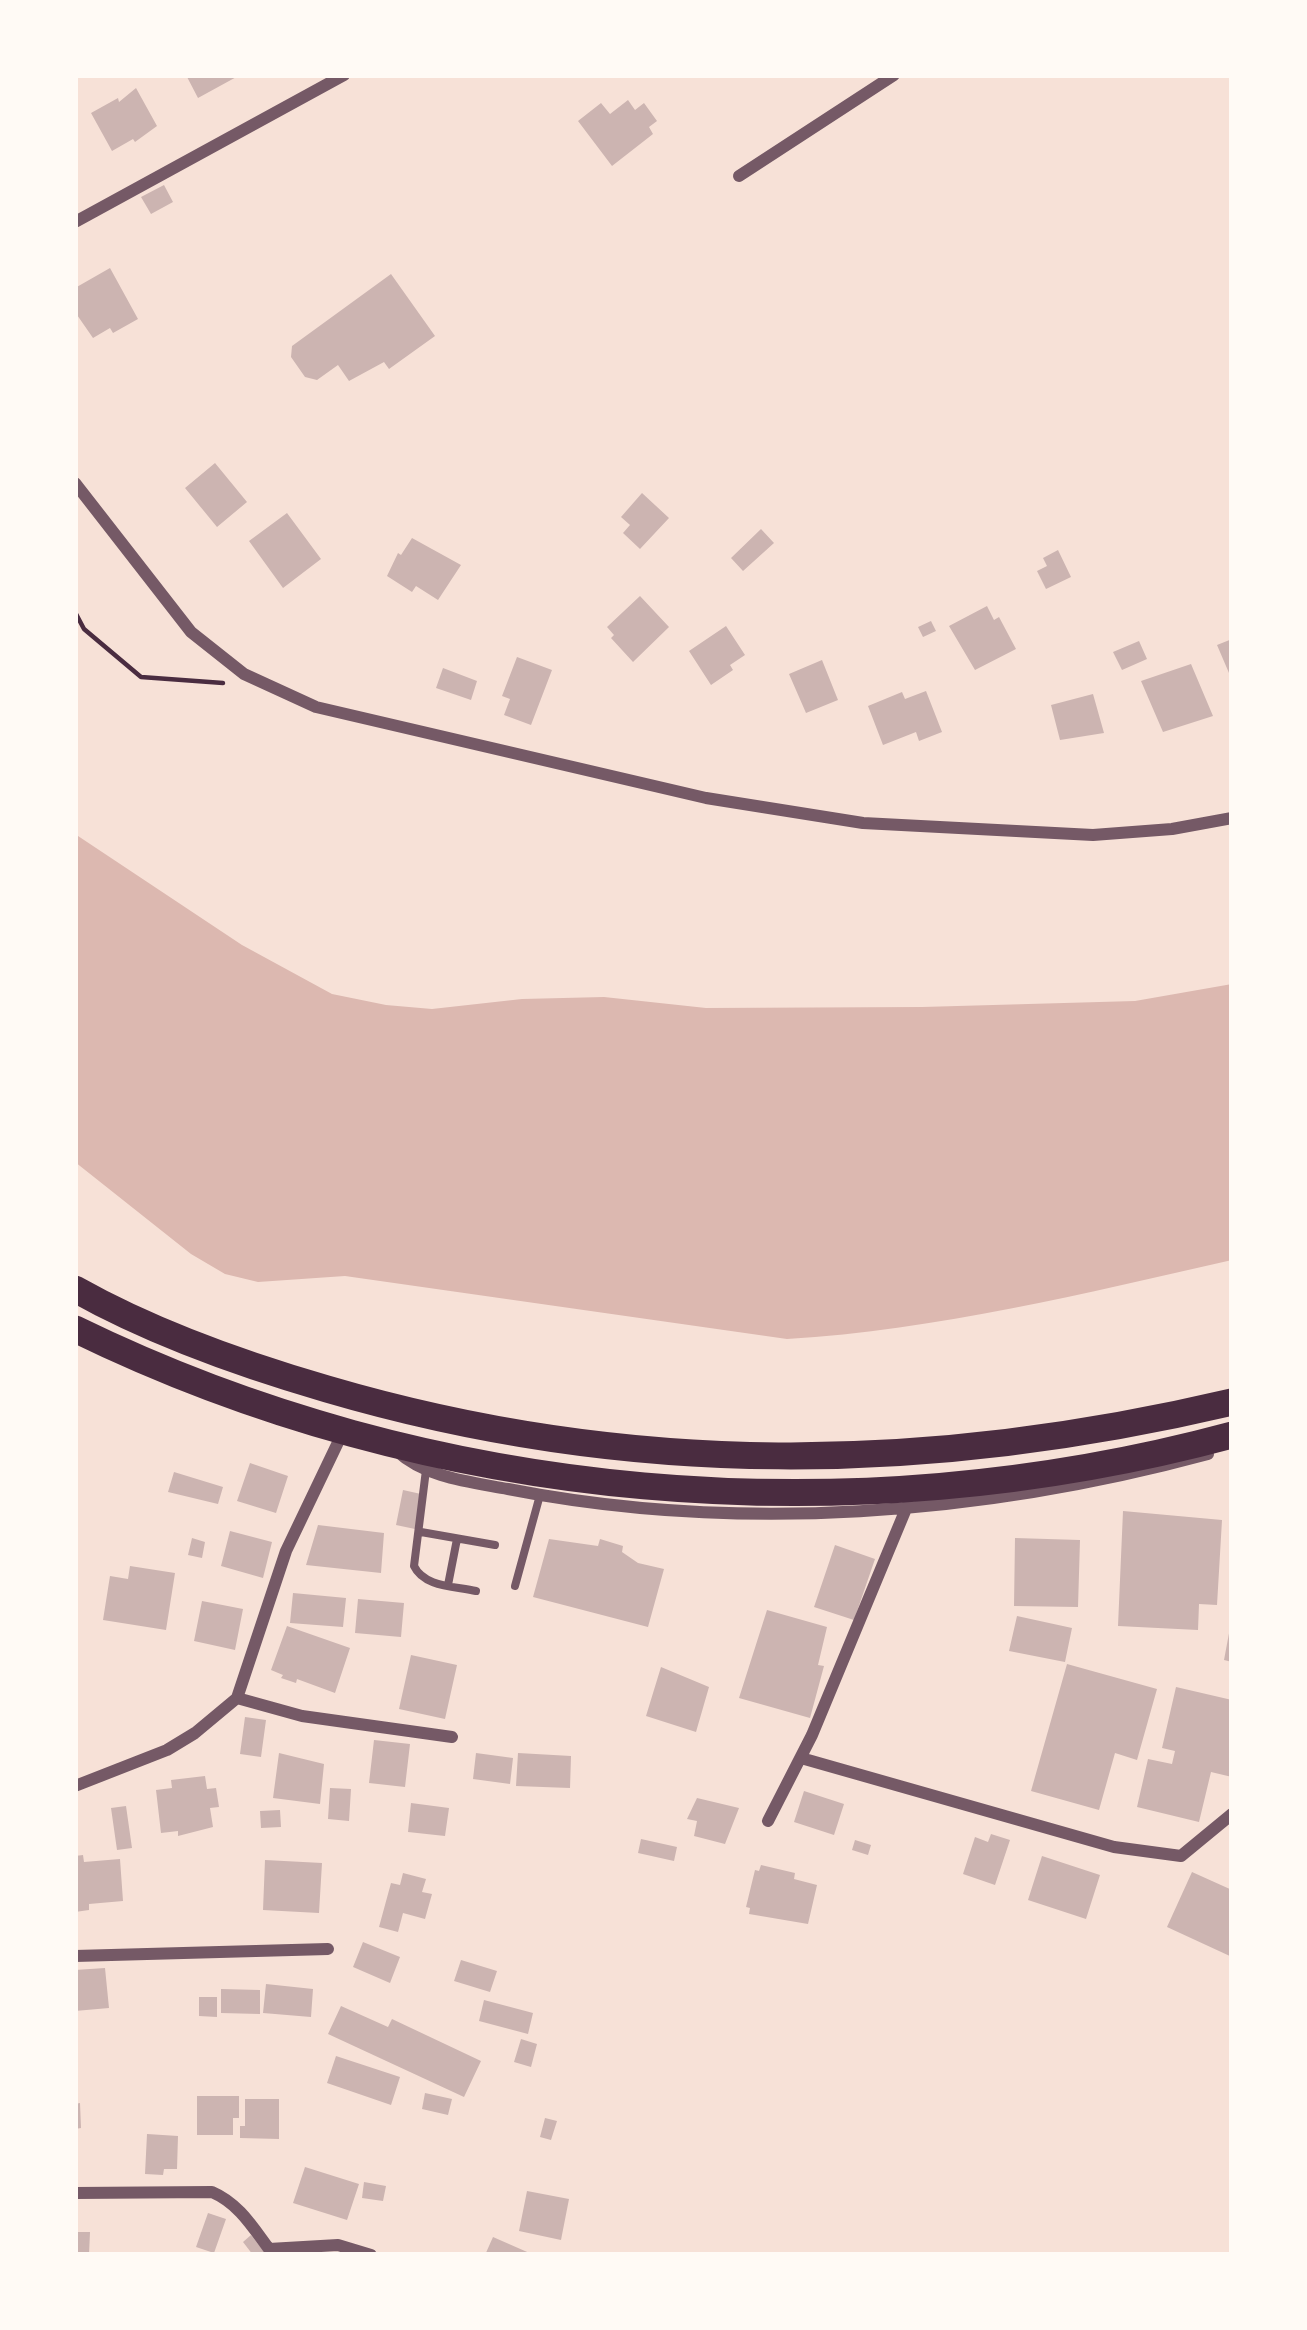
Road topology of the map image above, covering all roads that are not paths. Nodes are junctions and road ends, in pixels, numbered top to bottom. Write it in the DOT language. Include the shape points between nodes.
graph roads {
  1 [pos="344,75"];
  2 [pos="894,75"];
  3 [pos="739,176"];
  4 [pos="75,222"];
  5 [pos="75,483"];
  6 [pos="1232,818"];
  7 [pos="75,1289"];
  8 [pos="75,1329"];
  9 [pos="1232,1402"];
  10 [pos="343,1434"];
  11 [pos="1232,1435"];
  12 [pos="389,1442"];
  13 [pos="1232,1447"];
  14 [pos="426,1470"];
  15 [pos="540,1495"];
  16 [pos="910,1499"];
  17 [pos="421,1532"];
  18 [pos="457,1538"];
  19 [pos="495,1545"];
  20 [pos="448,1585"];
  21 [pos="515,1586"];
  22 [pos="476,1591"];
  23 [pos="237,1698"];
  24 [pos="452,1737"];
  25 [pos="801,1758"];
  26 [pos="75,1786"];
  27 [pos="1232,1814"];
  28 [pos="768,1821"];
  29 [pos="328,1949"];
  30 [pos="75,1956"];
  31 [pos="75,2193"];
  32 [pos="270,2252"];
  33 [pos="371,2255"];
  1 -- 4 [label="street"];
  2 -- 3 [label="street"];
  5 -- 6 [label="street" via="191,632 253,679 316,707 794,814 1093,835"];
  7 -- 9 [label="main road" via="216,1352 349,1396 632,1450 902,1455 1048,1439"];
  8 -- 10 [label="main road"];
  10 -- 12 [label="main road"];
  10 -- 23 [label="street" via="286,1551"];
  11 -- 16 [label="main road"];
  12 -- 14 [label="street"];
  12 -- 16 [label="main road" via="563,1476 704,1492"];
  13 -- 16 [label="street" via="1074,1486"];
  14 -- 15 [label="street"];
  14 -- 17 [label="lane"];
  15 -- 16 [label="street" via="721,1512"];
  15 -- 21 [label="lane"];
  16 -- 25 [label="street"];
  17 -- 18 [label="lane"];
  17 -- 20 [label="lane" via="417,1574"];
  18 -- 19 [label="lane"];
  18 -- 20 [label="lane"];
  20 -- 22 [label="lane"];
  23 -- 24 [label="street" via="302,1716"];
  23 -- 26 [label="street" via="167,1750"];
  25 -- 27 [label="street" via="1114,1847 1181,1856"];
  25 -- 28 [label="street"];
  29 -- 30 [label="street"];
  31 -- 32 [label="street" via="212,2192 242,2212"];
  32 -- 33 [label="street" via="338,2245"];
}
